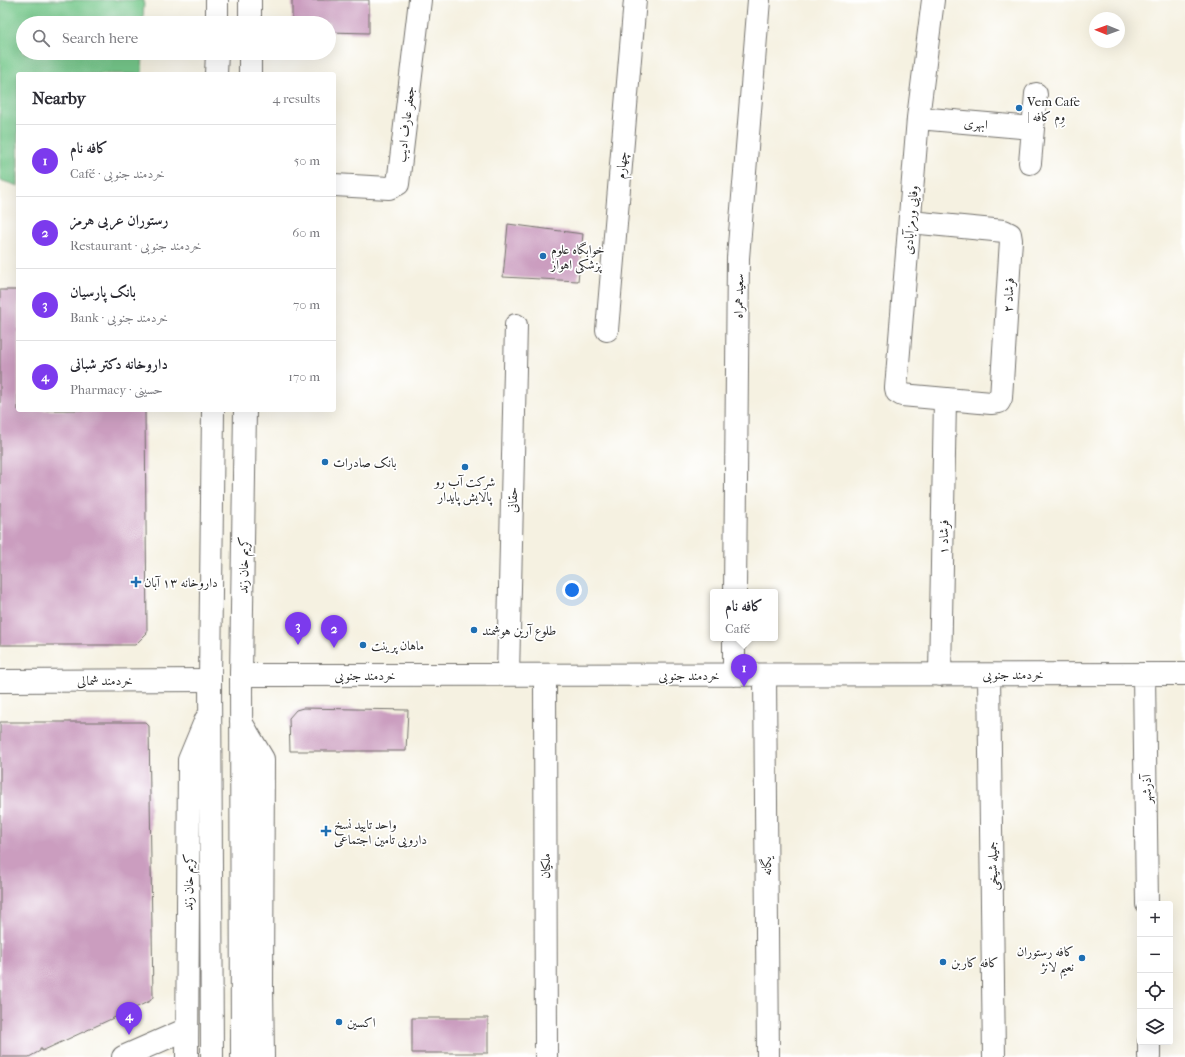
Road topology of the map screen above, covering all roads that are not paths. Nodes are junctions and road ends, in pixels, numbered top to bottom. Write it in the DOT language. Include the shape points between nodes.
graph roads {
  1 [pos="217,0"];
  2 [pos="250,0"];
  3 [pos="420,0"];
  4 [pos="635,0"];
  5 [pos="759,0"];
  6 [pos="932,0"];
  7 [pos="217,16"];
  8 [pos="250,16"];
  9 [pos="217,60"];
  10 [pos="250,60"];
  11 [pos="216,72"];
  12 [pos="250,72"];
  13 [pos="1036,94"];
  14 [pos="918,118"];
  15 [pos="1033,128"];
  16 [pos="1030,163"];
  17 [pos="336,185"];
  18 [pos="910,222"];
  19 [pos="516,325"];
  20 [pos="607,330"];
  21 [pos="945,399"];
  22 [pos="213,412"];
  23 [pos="246,412"];
  24 [pos="735,589"];
  25 [pos="734,641"];
  26 [pos="989,674"];
  27 [pos="1144,674"];
  28 [pos="1185,674"];
  29 [pos="241,675"];
  30 [pos="508,675"];
  31 [pos="545,675"];
  32 [pos="734,675"];
  33 [pos="765,675"];
  34 [pos="940,675"];
  35 [pos="210,680"];
  36 [pos="0,681"];
  37 [pos="210,711"];
  38 [pos="241,721"];
  39 [pos="1147,901"];
  40 [pos="187,1029"];
  41 [pos="1149,1045"];
  42 [pos="123,1057"];
  43 [pos="187,1057"];
  44 [pos="212,1057"];
  45 [pos="242,1057"];
  46 [pos="263,1057"];
  47 [pos="546,1057"];
  48 [pos="768,1057"];
  49 [pos="994,1057"];
  50 [pos="1149,1057"];
  1 -- 7 [label="street"];
  2 -- 8 [label="street"];
  3 -- 17 [label="street, جعفر عارف ادیب" via="398,184 389,188"];
  4 -- 20 [label="street, چهارم"];
  5 -- 24 [label="street, سعید همراه" via="738,258"];
  6 -- 14 [label="street, وفایی ورمزآبادی"];
  9 -- 11 [label="street"];
  10 -- 12 [label="street"];
  13 -- 15 [label="street"];
  14 -- 15 [label="street, ابهری"];
  14 -- 18 [label="street, وفایی ورمزآبادی"];
  15 -- 16 [label="street"];
  18 -- 21 [label="street, وفایی ورمزآبادی" via="896,388 902,395"];
  18 -- 21 [label="street, فرشاد ۲" via="1004,231 1010,234 1001,398 999,402 991,403"];
  19 -- 30 [label="street, حقانی"];
  21 -- 34 [label="street, فرشاد ۱"];
  22 -- 35 [label="street, کریم خان زند"];
  23 -- 29 [label="street, کریم خان زند"];
  25 -- 32 [label="street"];
  26 -- 27 [label="street, خردمند جنوبی"];
  26 -- 34 [label="street, خردمند جنوبی"];
  26 -- 49 [label="street, جمیله شیخی"];
  27 -- 28 [label="street, خردمند جنوبی"];
  27 -- 39 [label="street, آذرشهر"];
  29 -- 30 [label="street, خردمند جنوبی"];
  29 -- 38 [label="street, کریم خان زند"];
  30 -- 31 [label="street, خردمند جنوبی"];
  31 -- 32 [label="street, خردمند جنوبی"];
  31 -- 47 [label="street, ملکیان"];
  32 -- 33 [label="street, خردمند جنوبی"];
  33 -- 34 [label="street, خردمند جنوبی"];
  33 -- 48 [label="street, یگانه"];
  35 -- 36 [label="street, خردمند شمالی"];
  35 -- 37 [label="street, کریم خان زند"];
  37 -- 40 [label="street, کریم خان زند" via="189,760"];
  37 -- 44 [label="street, کریم خان زند"];
  38 -- 45 [label="street, کریم خان زند"];
  38 -- 46 [label="street" via="263,759"];
  40 -- 42 [label="street"];
  40 -- 43 [label="street, کریم خان زند"];
  41 -- 50 [label="street"];
}
